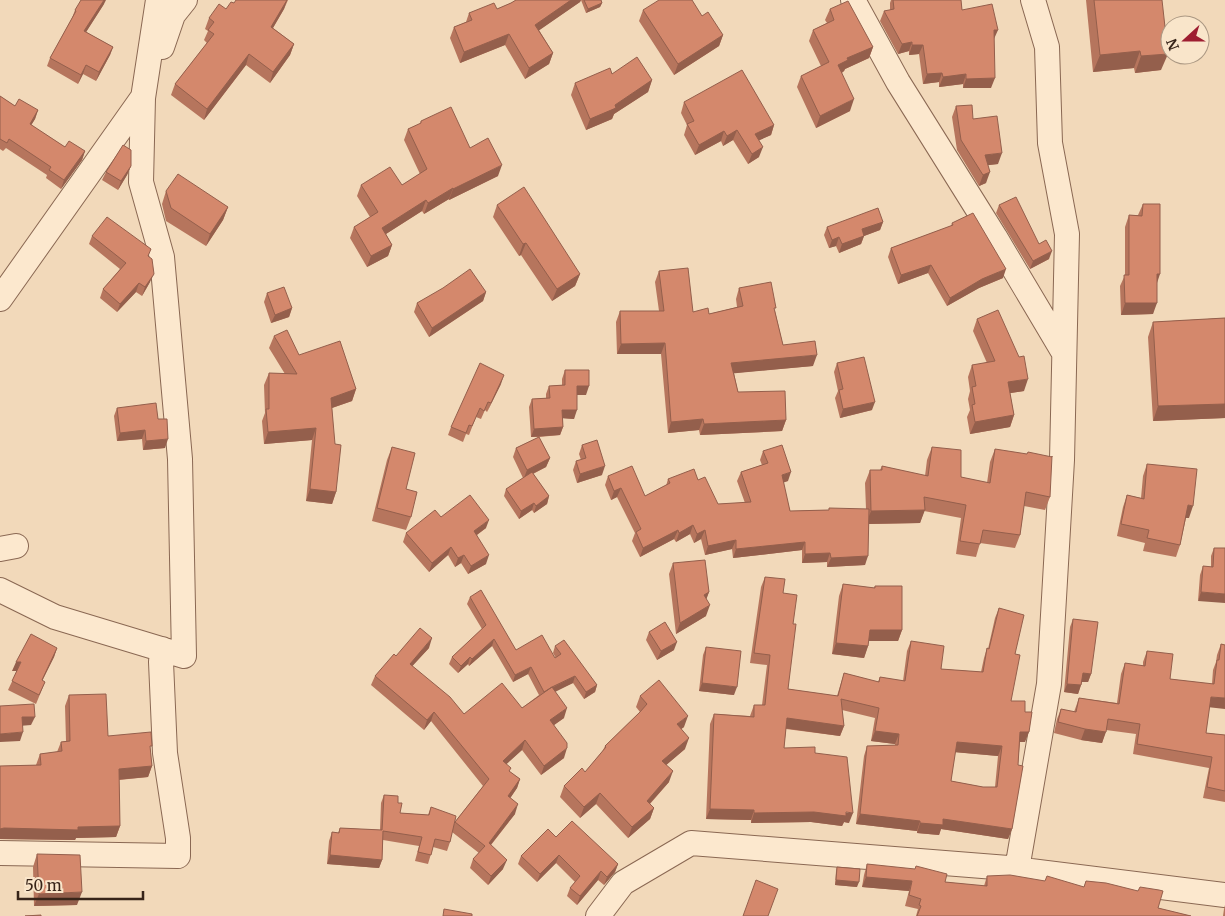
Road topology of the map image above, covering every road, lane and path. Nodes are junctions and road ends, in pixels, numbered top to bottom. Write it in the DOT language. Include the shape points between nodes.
graph roads {
  1 [pos="158,0"];
  2 [pos="185,0"];
  3 [pos="853,0"];
  4 [pos="1033,0"];
  5 [pos="143,98"];
  6 [pos="0,299"];
  7 [pos="1064,353"];
  8 [pos="0,590"];
  9 [pos="162,649"];
  10 [pos="0,853"];
  11 [pos="1017,869"];
  12 [pos="1225,895"];
  13 [pos="598,916"];
  1 -- 5 [label="street"];
  2 -- 5 [label="street" via="173,15"];
  3 -- 7 [label="street" via="898,82"];
  4 -- 7 [label="street" via="1047,47 1050,143 1067,234"];
  5 -- 6 [label="street"];
  5 -- 9 [label="street" via="141,182 162,257 180,459 184,656"];
  7 -- 11 [label="street" via="1062,460 1049,684"];
  8 -- 9 [label="street" via="55,617"];
  9 -- 10 [label="street" via="165,753 178,856"];
  11 -- 12 [label="street"];
  11 -- 13 [label="street" via="691,843 623,883"];
}
